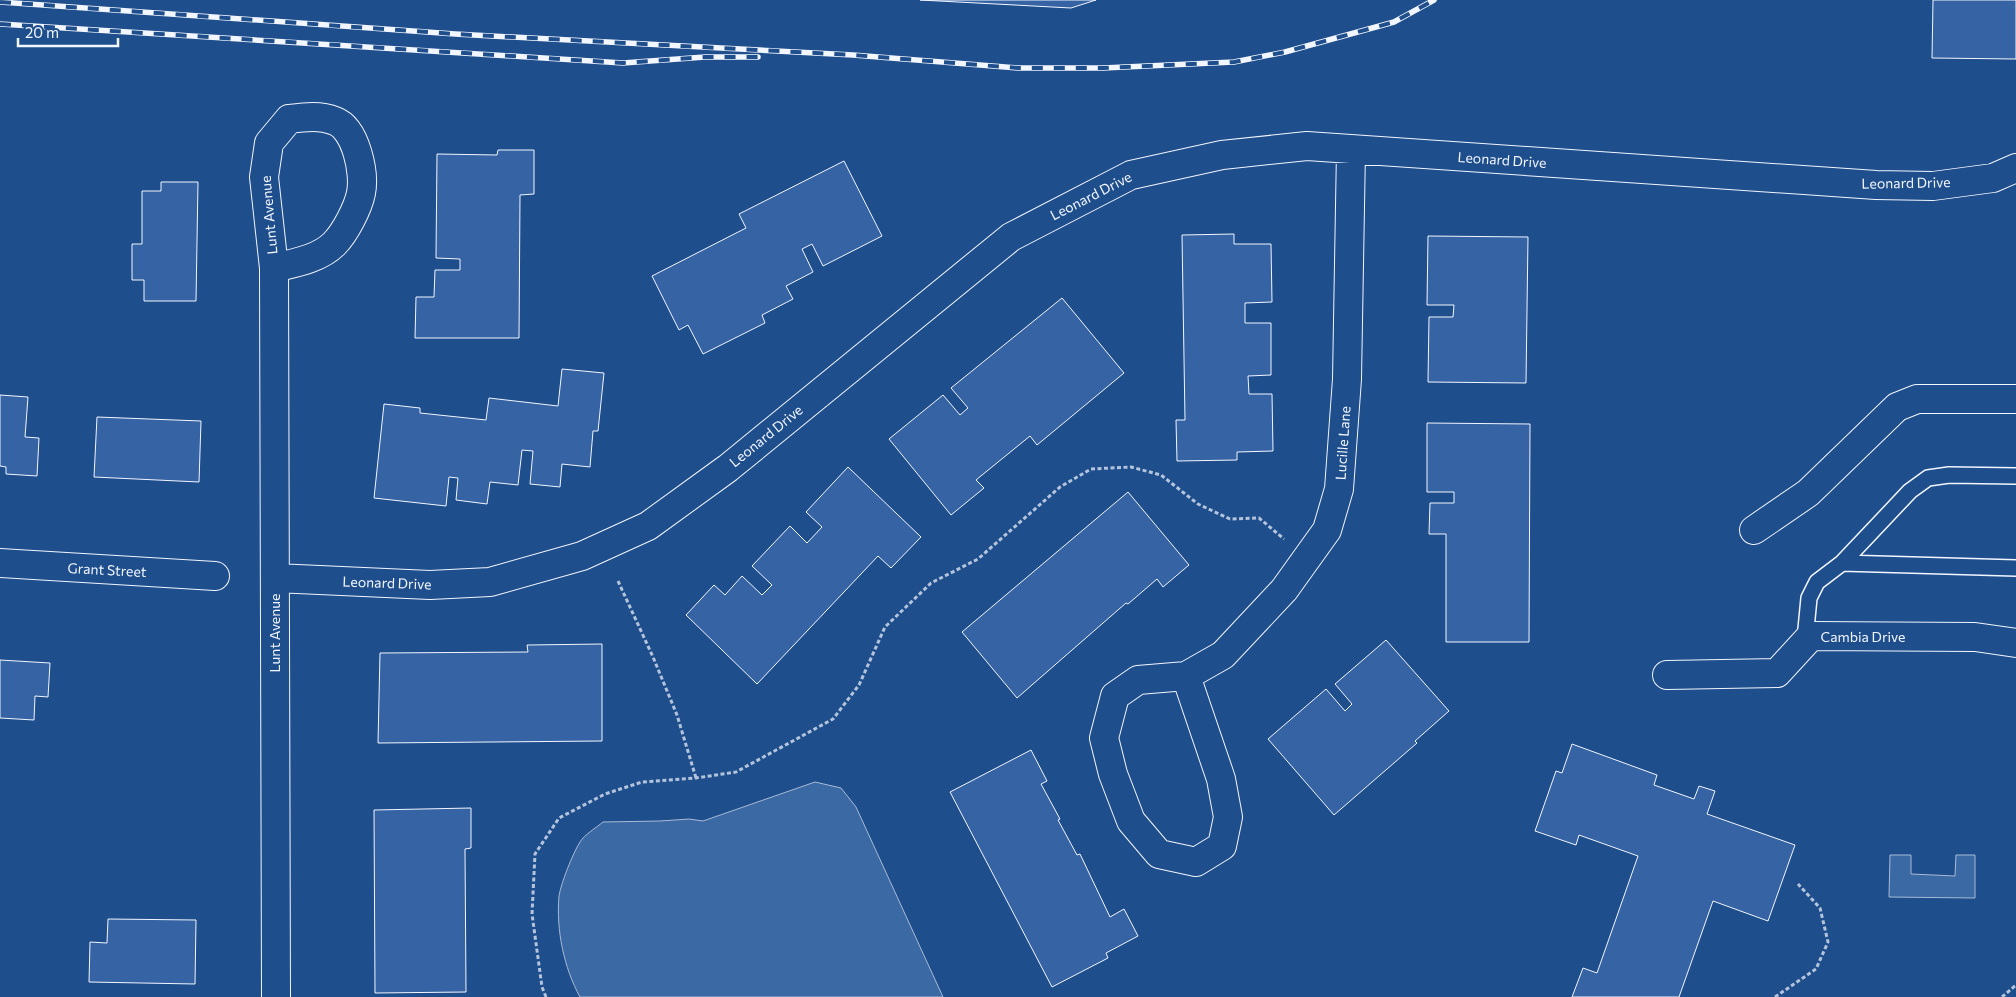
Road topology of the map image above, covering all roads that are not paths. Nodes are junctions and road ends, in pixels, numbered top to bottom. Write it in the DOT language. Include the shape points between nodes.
graph roads {
  1 [pos="1351,149"];
  2 [pos="2016,168"];
  3 [pos="274,268"];
  4 [pos="2016,399"];
  5 [pos="2016,476"];
  6 [pos="1754,530"];
  7 [pos="0,563"];
  8 [pos="1842,563"];
  9 [pos="2016,568"];
  10 [pos="215,576"];
  11 [pos="275,578"];
  12 [pos="1811,636"];
  13 [pos="2016,643"];
  14 [pos="1666,675"];
  15 [pos="1186,676"];
  16 [pos="276,997"];
  1 -- 2 [label="street, Leonard Drive" via="1876,185 1933,186 1993,178"];
  1 -- 11 [label="street, Leonard Drive" via="1307,146 1222,155 1131,175 1011,237 728,468 648,526 582,556 490,582 430,585"];
  1 -- 15 [label="street, Lucille Lane" via="1347,379 1339,489 1327,530 1284,590 1223,655"];
  3 -- 3 [label="street, Lunt Avenue" via="313,257 334,244 352,216 361,192 359,158 353,139 337,121 316,116 290,118 269,144 264,177"];
  3 -- 11 [label="street, Lunt Avenue"];
  4 -- 6 [label="street" via="1917,399 1897,408 1808,493"];
  5 -- 8 [label="lane" via="1949,475 1928,478 1910,491"];
  7 -- 10 [label="street, Grant Street"];
  8 -- 9 [label="lane"];
  8 -- 12 [label="lane" via="1817,582 1809,598 1806,629"];
  11 -- 16 [label="street, Lunt Avenue"];
  12 -- 13 [label="street, Cambia Drive" via="1976,637"];
  12 -- 14 [label="street, Cambia Drive" via="1777,674"];
  15 -- 15 [label="street, Lucille Lane" via="1221,779 1228,817 1222,846 1196,862 1159,854 1130,821 1104,738 1115,696 1138,680"];
}
